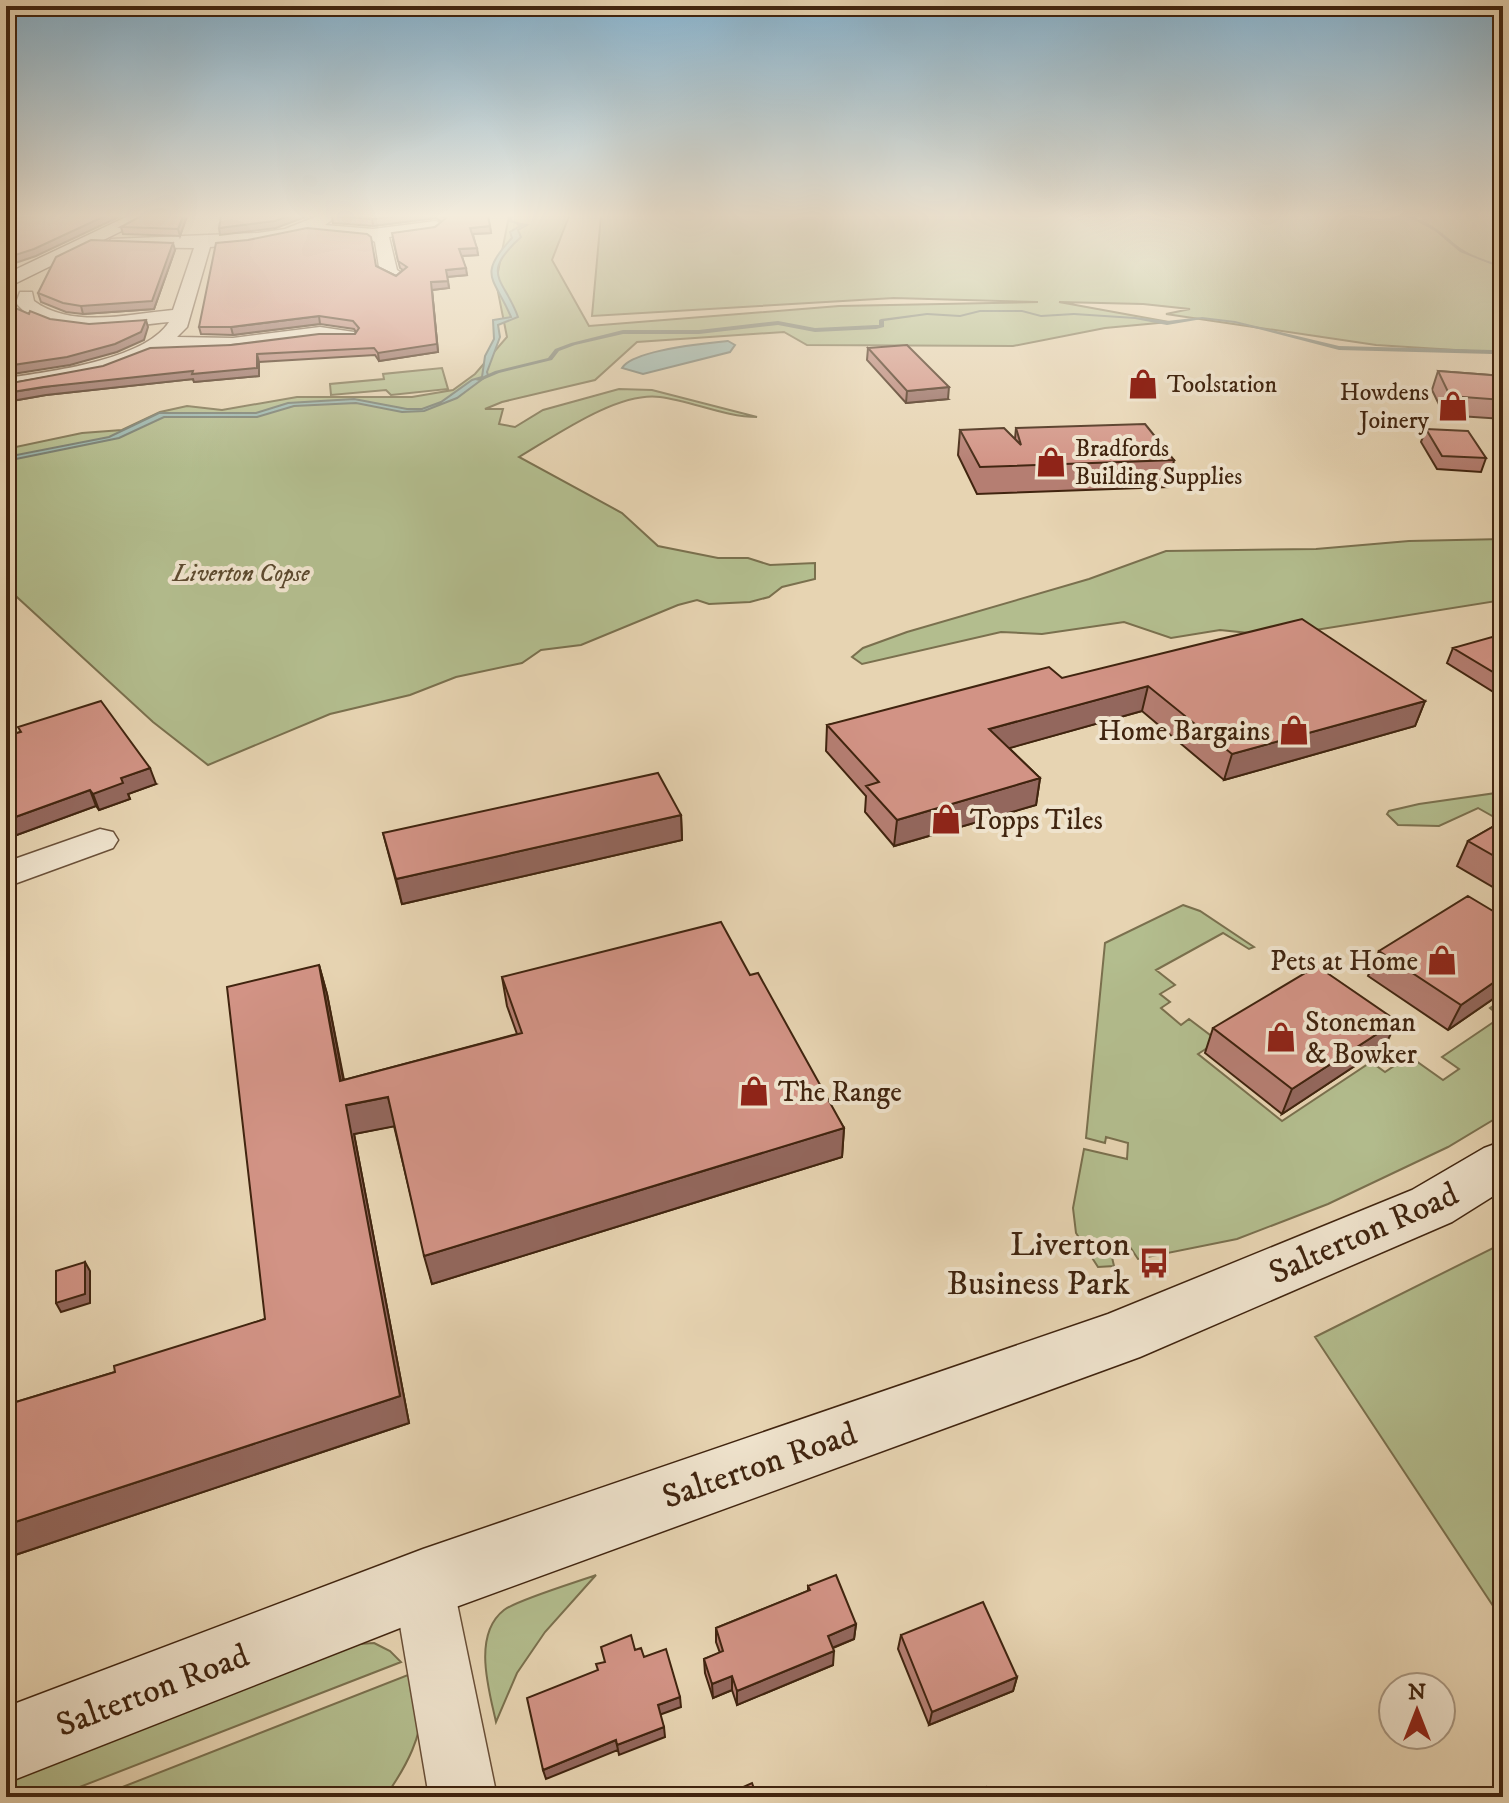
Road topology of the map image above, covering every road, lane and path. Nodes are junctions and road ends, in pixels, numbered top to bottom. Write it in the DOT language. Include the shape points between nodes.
graph roads {
  1 [pos="25,300"];
  2 [pos="185,300"];
  3 [pos="180,315"];
  4 [pos="347,336"];
  5 [pos="157,343"];
  6 [pos="6,384"];
  7 [pos="100,840"];
  8 [pos="6,875"];
  9 [pos="1503,1163"];
  10 [pos="423,1584"];
  11 [pos="6,1745"];
  12 [pos="451,1793"];
  1 -- 3 [label="street" via="37,313 77,322"];
  2 -- 3 [label="street"];
  3 -- 5 [label="street" via="170,336"];
  4 -- 5 [label="street"];
  5 -- 6 [label="street" via="93,367"];
  7 -- 8 [label="street"];
  9 -- 10 [label="main road, Salterton Road" via="1432,1206 1119,1338"];
  10 -- 11 [label="main road, Salterton Road"];
  10 -- 12 [label="street"];
}
